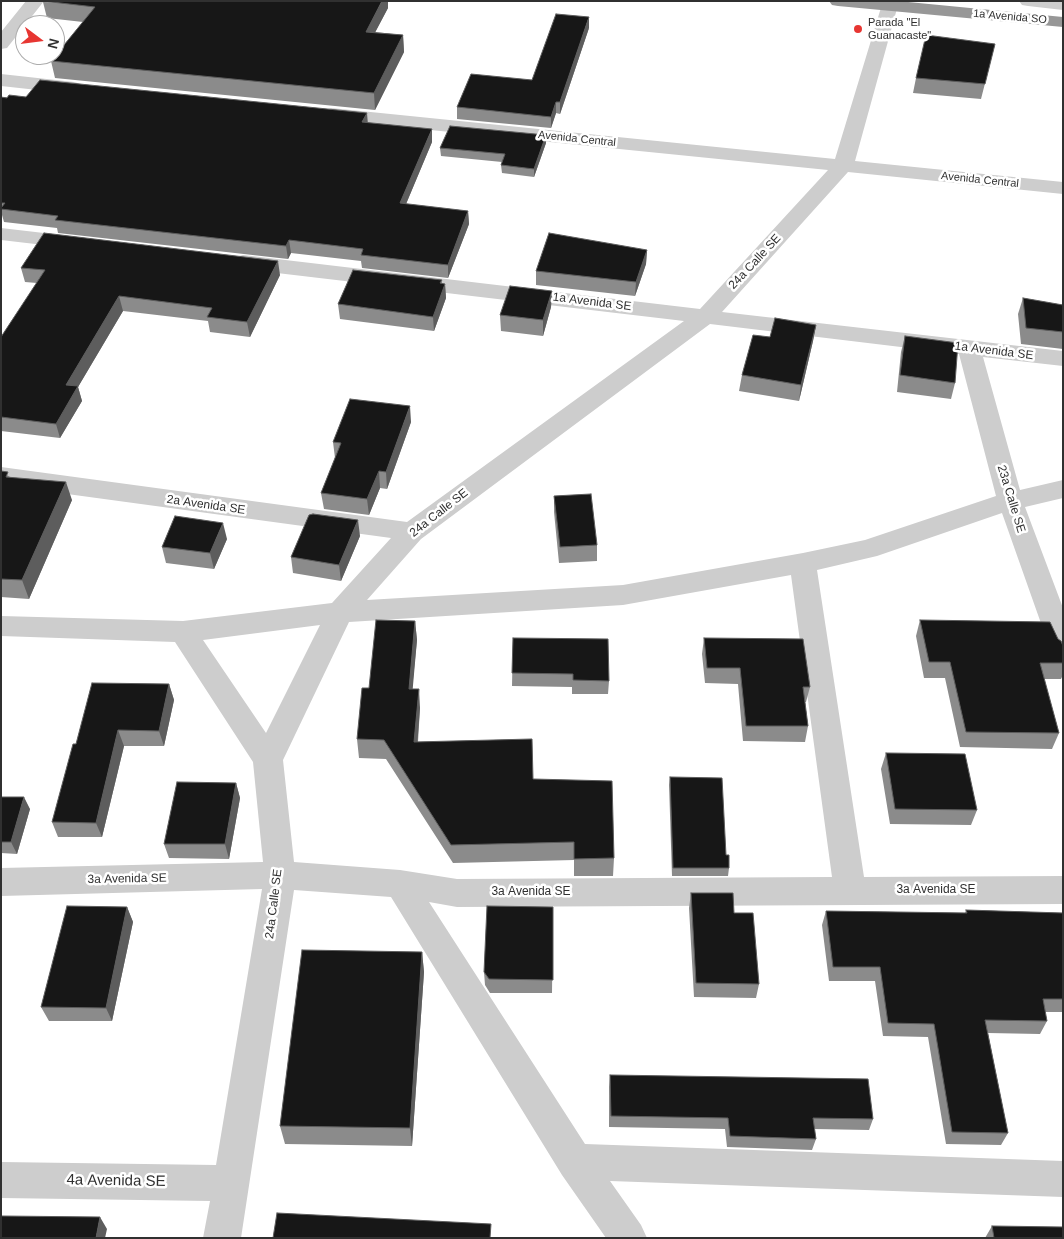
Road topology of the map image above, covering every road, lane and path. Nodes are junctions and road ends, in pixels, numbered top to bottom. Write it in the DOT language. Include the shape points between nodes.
graph roads {
  1 [pos="35,1"];
  2 [pos="838,1"];
  3 [pos="1028,1"];
  4 [pos="889,5"];
  5 [pos="1063,5"];
  6 [pos="1063,22"];
  7 [pos="1,44"];
  8 [pos="1,80"];
  9 [pos="90,89"];
  10 [pos="308,112"];
  11 [pos="843,166"];
  12 [pos="1063,188"];
  13 [pos="1,234"];
  14 [pos="100,245"];
  15 [pos="220,259"];
  16 [pos="706,316"];
  17 [pos="969,348"];
  18 [pos="1063,359"];
  19 [pos="1,476"];
  20 [pos="1063,489"];
  21 [pos="1010,501"];
  22 [pos="412,532"];
  23 [pos="803,563"];
  24 [pos="340,612"];
  25 [pos="1,626"];
  26 [pos="183,632"];
  27 [pos="1063,646"];
  28 [pos="268,760"];
  29 [pos="280,875"];
  30 [pos="1,882"];
  31 [pos="400,884"];
  32 [pos="1063,890"];
  33 [pos="850,891"];
  34 [pos="575,1162"];
  35 [pos="1063,1179"];
  36 [pos="1,1180"];
  37 [pos="231,1182"];
  38 [pos="222,1238"];
  39 [pos="628,1238"];
  1 -- 7 [label="street"];
  2 -- 4 [label="highway, 1a Avenida SO"];
  3 -- 5 [label="street"];
  4 -- 6 [label="highway, 1a Avenida SO"];
  4 -- 11 [label="street, 24a Calle SE"];
  8 -- 9 [label="street"];
  10 -- 11 [label="street, Avenida Central"];
  11 -- 12 [label="street, Avenida Central"];
  11 -- 16 [label="street, 24a Calle SE"];
  13 -- 14 [label="street"];
  15 -- 16 [label="street, 1a Avenida SE"];
  16 -- 17 [label="street, 1a Avenida SE"];
  16 -- 22 [label="street, 24a Calle SE"];
  17 -- 18 [label="street, 1a Avenida SE"];
  17 -- 21 [label="street, 23a Calle SE"];
  19 -- 22 [label="street, 2a Avenida SE"];
  20 -- 21 [label="street"];
  21 -- 23 [label="street" via="868,549"];
  21 -- 27 [label="street, 23a Calle SE"];
  22 -- 24 [label="street, 24a Calle SE"];
  23 -- 24 [label="street" via="623,595"];
  23 -- 33 [label="street"];
  24 -- 26 [label="street"];
  24 -- 28 [label="street, 24a Calle SE"];
  25 -- 26 [label="street"];
  26 -- 28 [label="street"];
  28 -- 29 [label="street, 24a Calle SE"];
  29 -- 30 [label="street, 3a Avenida SE"];
  29 -- 31 [label="street, 3a Avenida SE"];
  29 -- 37 [label="street, 24a Calle SE"];
  31 -- 33 [label="street, 3a Avenida SE" via="457,893"];
  31 -- 34 [label="street"];
  32 -- 33 [label="street, 3a Avenida SE"];
  34 -- 35 [label="street"];
  34 -- 39 [label="street"];
  36 -- 37 [label="street, 4a Avenida SE"];
  37 -- 38 [label="street, 24a Calle SE"];
}
